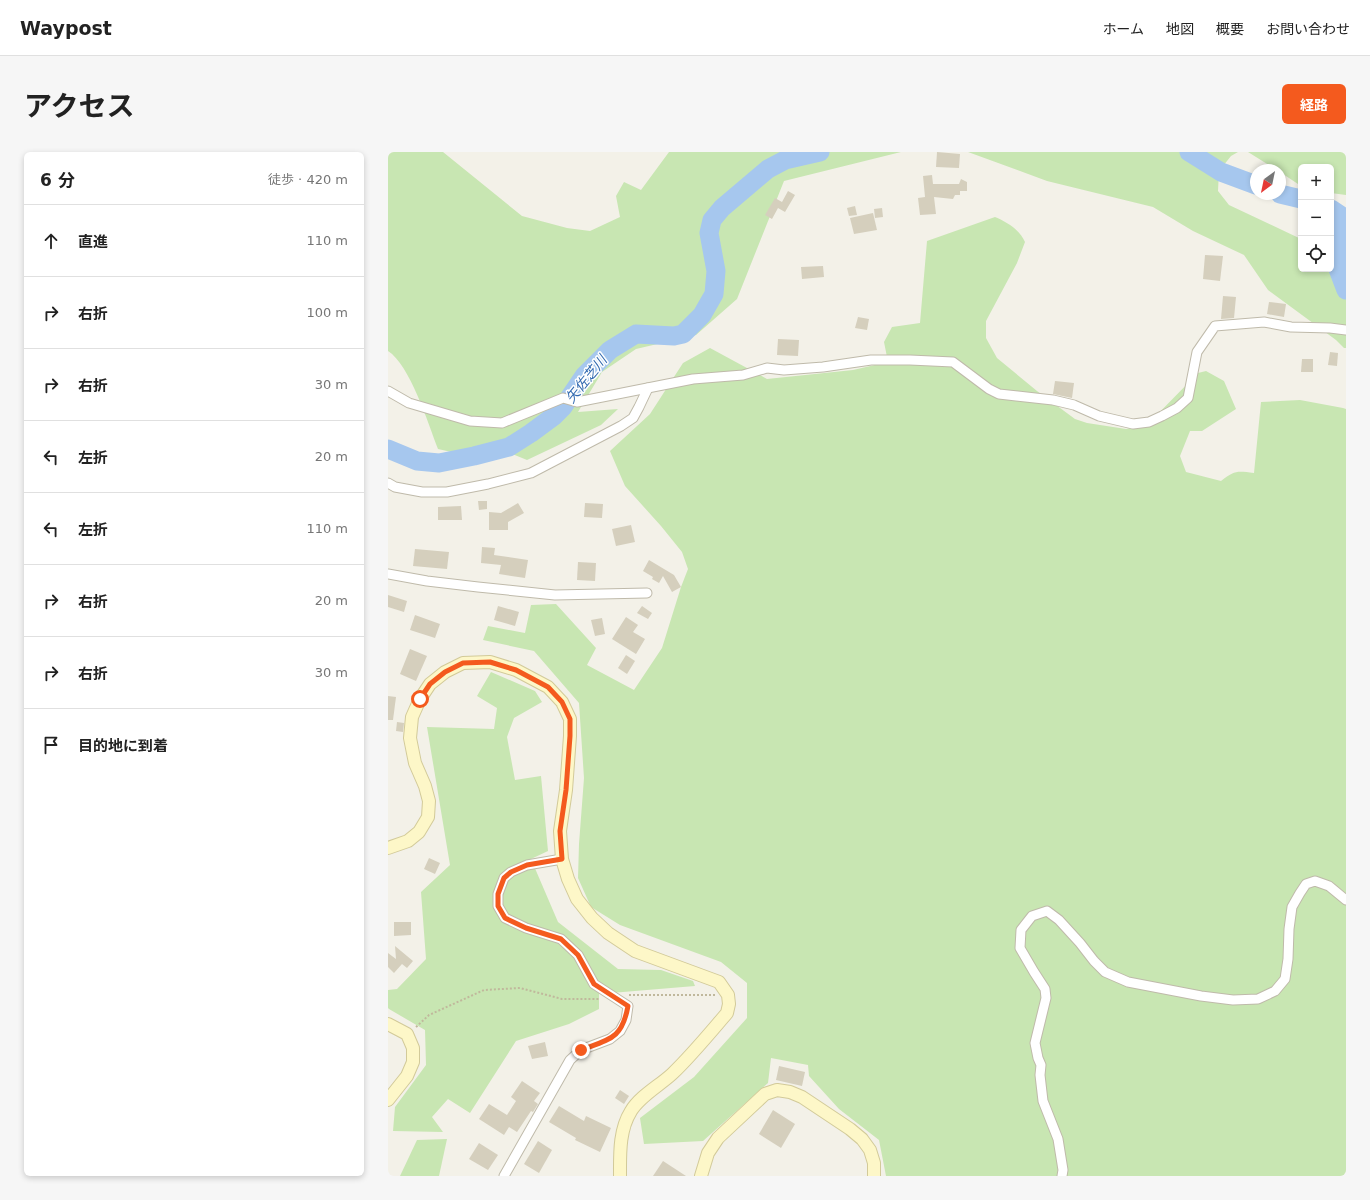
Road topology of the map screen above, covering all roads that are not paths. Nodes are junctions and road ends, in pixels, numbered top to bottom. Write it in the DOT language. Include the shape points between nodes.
graph roads {
  1 [pos="1346,330"];
  2 [pos="648,388"];
  3 [pos="388,391"];
  4 [pos="388,483"];
  5 [pos="388,574"];
  6 [pos="647,593"];
  7 [pos="388,848"];
  8 [pos="562,859"];
  9 [pos="1346,900"];
  10 [pos="388,1024"];
  11 [pos="388,1100"];
  12 [pos="504,1176"];
  13 [pos="620,1176"];
  14 [pos="701,1176"];
  15 [pos="874,1176"];
  16 [pos="1062,1176"];
  1 -- 2 [label="street" via="1291,327 1264,322 1216,326 1197,352 1188,398 1162,416 1149,422 1133,424 1099,416 1074,405 1053,400 999,394 953,362 871,360 823,367 784,370 767,368 743,375 693,379"];
  2 -- 3 [label="street" via="577,402 563,398 502,423 470,421 409,403"];
  2 -- 4 [label="street" via="633,418 622,426 531,472 447,492 422,492"];
  5 -- 6 [label="street" via="478,588 555,595"];
  7 -- 8 [label="street" via="408,841 419,832 428,817 429,801 415,763 410,738 412,717 420,699 430,684 445,672 463,663 490,662 516,670 548,687 562,702 570,719 566,790 560,831"];
  8 -- 12 [label="street" via="527,865 511,872 504,878 498,894 498,906 505,918 561,939 578,955 594,984 628,1006 626,1020 620,1031 610,1039 581,1050 570,1060"];
  8 -- 13 [label="street" via="577,899 608,933 635,951 719,982 728,995 727,1013 672,1075 631,1110 623,1131"];
  9 -- 16 [label="street" via="1329,886 1315,881 1306,884 1292,907 1285,979 1275,991 1258,999 1233,1000 1201,996 1128,982 1105,972 1059,920 1047,911 1032,916 1021,930 1020,948 1045,989 1046,998 1035,1042 1043,1101 1058,1140"];
  10 -- 11 [label="street" via="407,1034 413,1048 413,1062 407,1076"];
  14 -- 15 [label="street" via="708,1153 718,1138 765,1094 777,1090 802,1097 862,1139 870,1150"];
}
